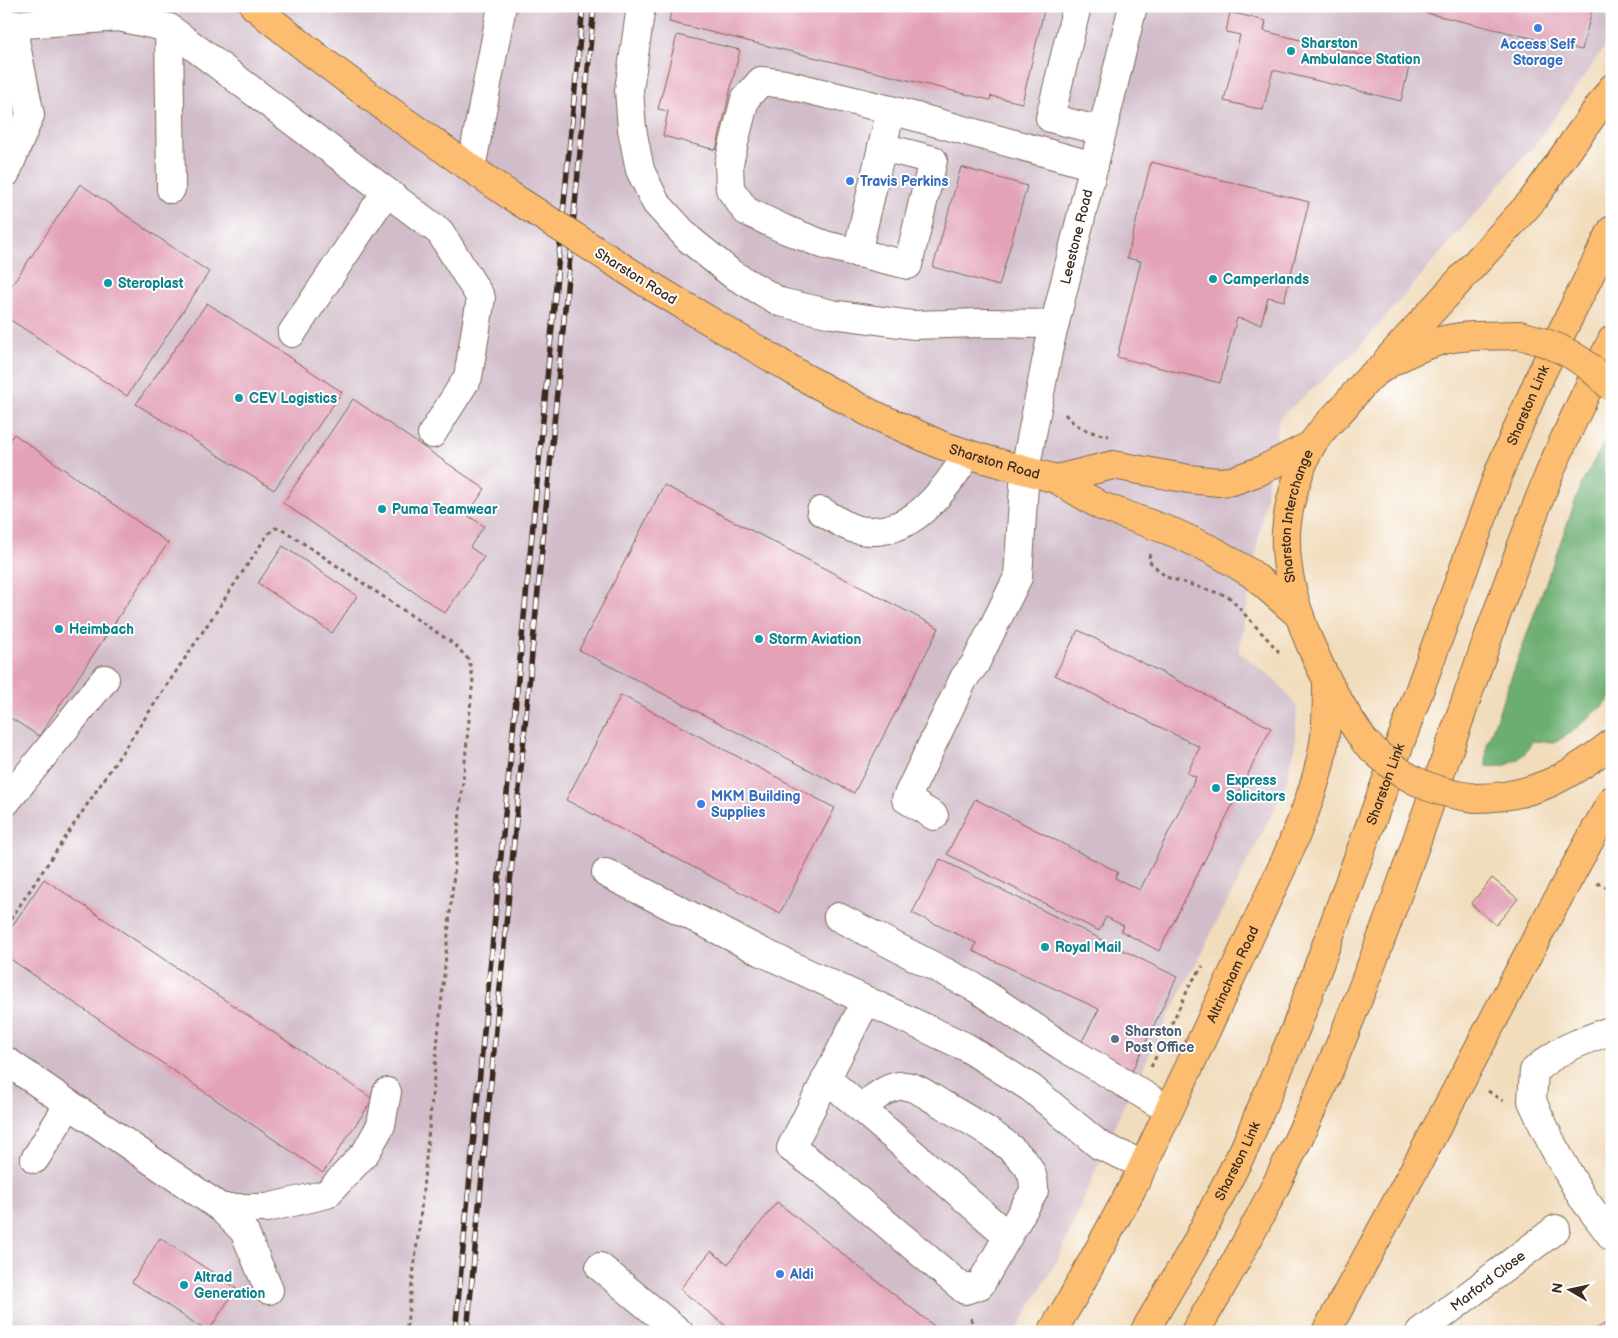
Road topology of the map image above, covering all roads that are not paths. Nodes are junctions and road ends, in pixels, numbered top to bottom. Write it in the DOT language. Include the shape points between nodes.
graph roads {
  1 [pos="254,6"];
  2 [pos="502,6"];
  3 [pos="641,6"];
  4 [pos="1077,6"];
  5 [pos="1125,8"];
  6 [pos="9,24"];
  7 [pos="169,28"];
  8 [pos="1612,88"];
  9 [pos="891,110"];
  10 [pos="1102,131"];
  11 [pos="882,147"];
  12 [pos="1094,166"];
  13 [pos="471,168"];
  14 [pos="6,173"];
  15 [pos="171,189"];
  16 [pos="386,192"];
  17 [pos="1612,230"];
  18 [pos="857,253"];
  19 [pos="1055,324"];
  20 [pos="292,333"];
  21 [pos="1612,340"];
  22 [pos="1375,373"];
  23 [pos="1612,388"];
  24 [pos="432,434"];
  25 [pos="1311,445"];
  26 [pos="968,454"];
  27 [pos="1025,470"];
  28 [pos="1056,479"];
  29 [pos="821,511"];
  30 [pos="1300,616"];
  31 [pos="105,679"];
  32 [pos="1327,681"];
  33 [pos="1612,743"];
  34 [pos="1612,800"];
  35 [pos="6,802"];
  36 [pos="934,816"];
  37 [pos="606,873"];
  38 [pos="838,917"];
  39 [pos="866,1001"];
  40 [pos="1612,1030"];
  41 [pos="6,1061"];
  42 [pos="826,1078"];
  43 [pos="387,1092"];
  44 [pos="69,1104"];
  45 [pos="862,1108"];
  46 [pos="1169,1110"];
  47 [pos="35,1159"];
  48 [pos="1144,1166"];
  49 [pos="221,1208"];
  50 [pos="1556,1229"];
  51 [pos="1008,1236"];
  52 [pos="1612,1237"];
  53 [pos="600,1267"];
  54 [pos="269,1290"];
  55 [pos="679,1332"];
  56 [pos="1052,1332"];
  57 [pos="1144,1332"];
  58 [pos="1195,1332"];
  59 [pos="1326,1332"];
  60 [pos="1420,1332"];
  1 -- 13 [label="main road, Sharston Road"];
  2 -- 13 [label="street"];
  3 -- 19 [label="street" via="629,90 640,170 656,203 689,239 732,274 780,302 832,314 913,325"];
  4 -- 10 [label="street" via="1050,118"];
  5 -- 10 [label="street, Leestone Road"];
  6 -- 7 [label="street" via="118,17"];
  6 -- 14 [label="street" via="30,115"];
  7 -- 15 [label="street"];
  7 -- 16 [label="street"];
  8 -- 22 [label="main road" via="1532,201"];
  9 -- 11 [label="street"];
  9 -- 12 [label="street"];
  9 -- 18 [label="street" via="761,81 745,99 729,163 730,189 746,211 826,245"];
  10 -- 12 [label="street, Leestone Road"];
  11 -- 18 [label="street"];
  11 -- 18 [label="street" via="933,160 908,265"];
  12 -- 19 [label="street, Leestone Road"];
  13 -- 26 [label="main road, Sharston Road, bridge" via="653,287 802,376 870,413"];
  16 -- 20 [label="street"];
  16 -- 24 [label="street" via="440,232 482,298 468,377"];
  17 -- 57 [label="main road, Sharston Link" via="1541,374 1501,467 1294,1033 1245,1147 1194,1247"];
  19 -- 27 [label="street, Leestone Road"];
  21 -- 58 [label="main road" via="1547,480 1341,1043 1286,1166"];
  22 -- 23 [label="main road, Sharston Interchange, bridge" via="1405,355 1440,341 1520,335 1572,354"];
  22 -- 25 [label="main road, Sharston Interchange"];
  25 -- 28 [label="main road, Sharston Road" via="1260,471 1232,481 1189,479 1113,464"];
  25 -- 30 [label="main road, Sharston Interchange" via="1295,488 1286,532 1290,580"];
  26 -- 27 [label="main road, Sharston Road"];
  26 -- 29 [label="street" via="928,507 893,528 854,529"];
  27 -- 28 [label="main road, Sharston Road"];
  27 -- 36 [label="street, Leestone Road" via="1018,577 975,664 964,678 906,800"];
  28 -- 30 [label="main road, Sharston Road" via="1101,506 1214,551 1252,574"];
  30 -- 32 [label="main road, Sharston Interchange"];
  31 -- 35 [label="street"];
  32 -- 33 [label="main road, Sharston Interchange, bridge" via="1365,742 1396,769 1441,792 1475,798 1511,796 1561,778"];
  32 -- 46 [label="main road, Altrincham Road" via="1324,743 1305,814"];
  34 -- 59 [label="main road"];
  37 -- 39 [label="street"];
  38 -- 46 [label="street" via="976,988 1062,1046"];
  39 -- 42 [label="street"];
  39 -- 48 [label="street" via="966,1047 1031,1088 1099,1145"];
  40 -- 52 [label="street" via="1578,1042 1548,1058 1534,1071 1532,1101 1582,1197"];
  41 -- 44 [label="street"];
  42 -- 45 [label="street"];
  42 -- 51 [label="street" via="791,1148 827,1174 965,1290 980,1285"];
  43 -- 49 [label="street" via="382,1125 366,1152 328,1194 268,1208"];
  44 -- 47 [label="street"];
  44 -- 49 [label="street"];
  45 -- 51 [label="street"];
  45 -- 51 [label="street" via="883,1091 905,1086 982,1127 1015,1153 1034,1178 1034,1191"];
  46 -- 48 [label="main road, Altrincham Road"];
  48 -- 56 [label="main road, Altrincham Road"];
  49 -- 54 [label="street" via="244,1231"];
  50 -- 60 [label="street, Marford Close"];
  53 -- 55 [label="street"];
}
